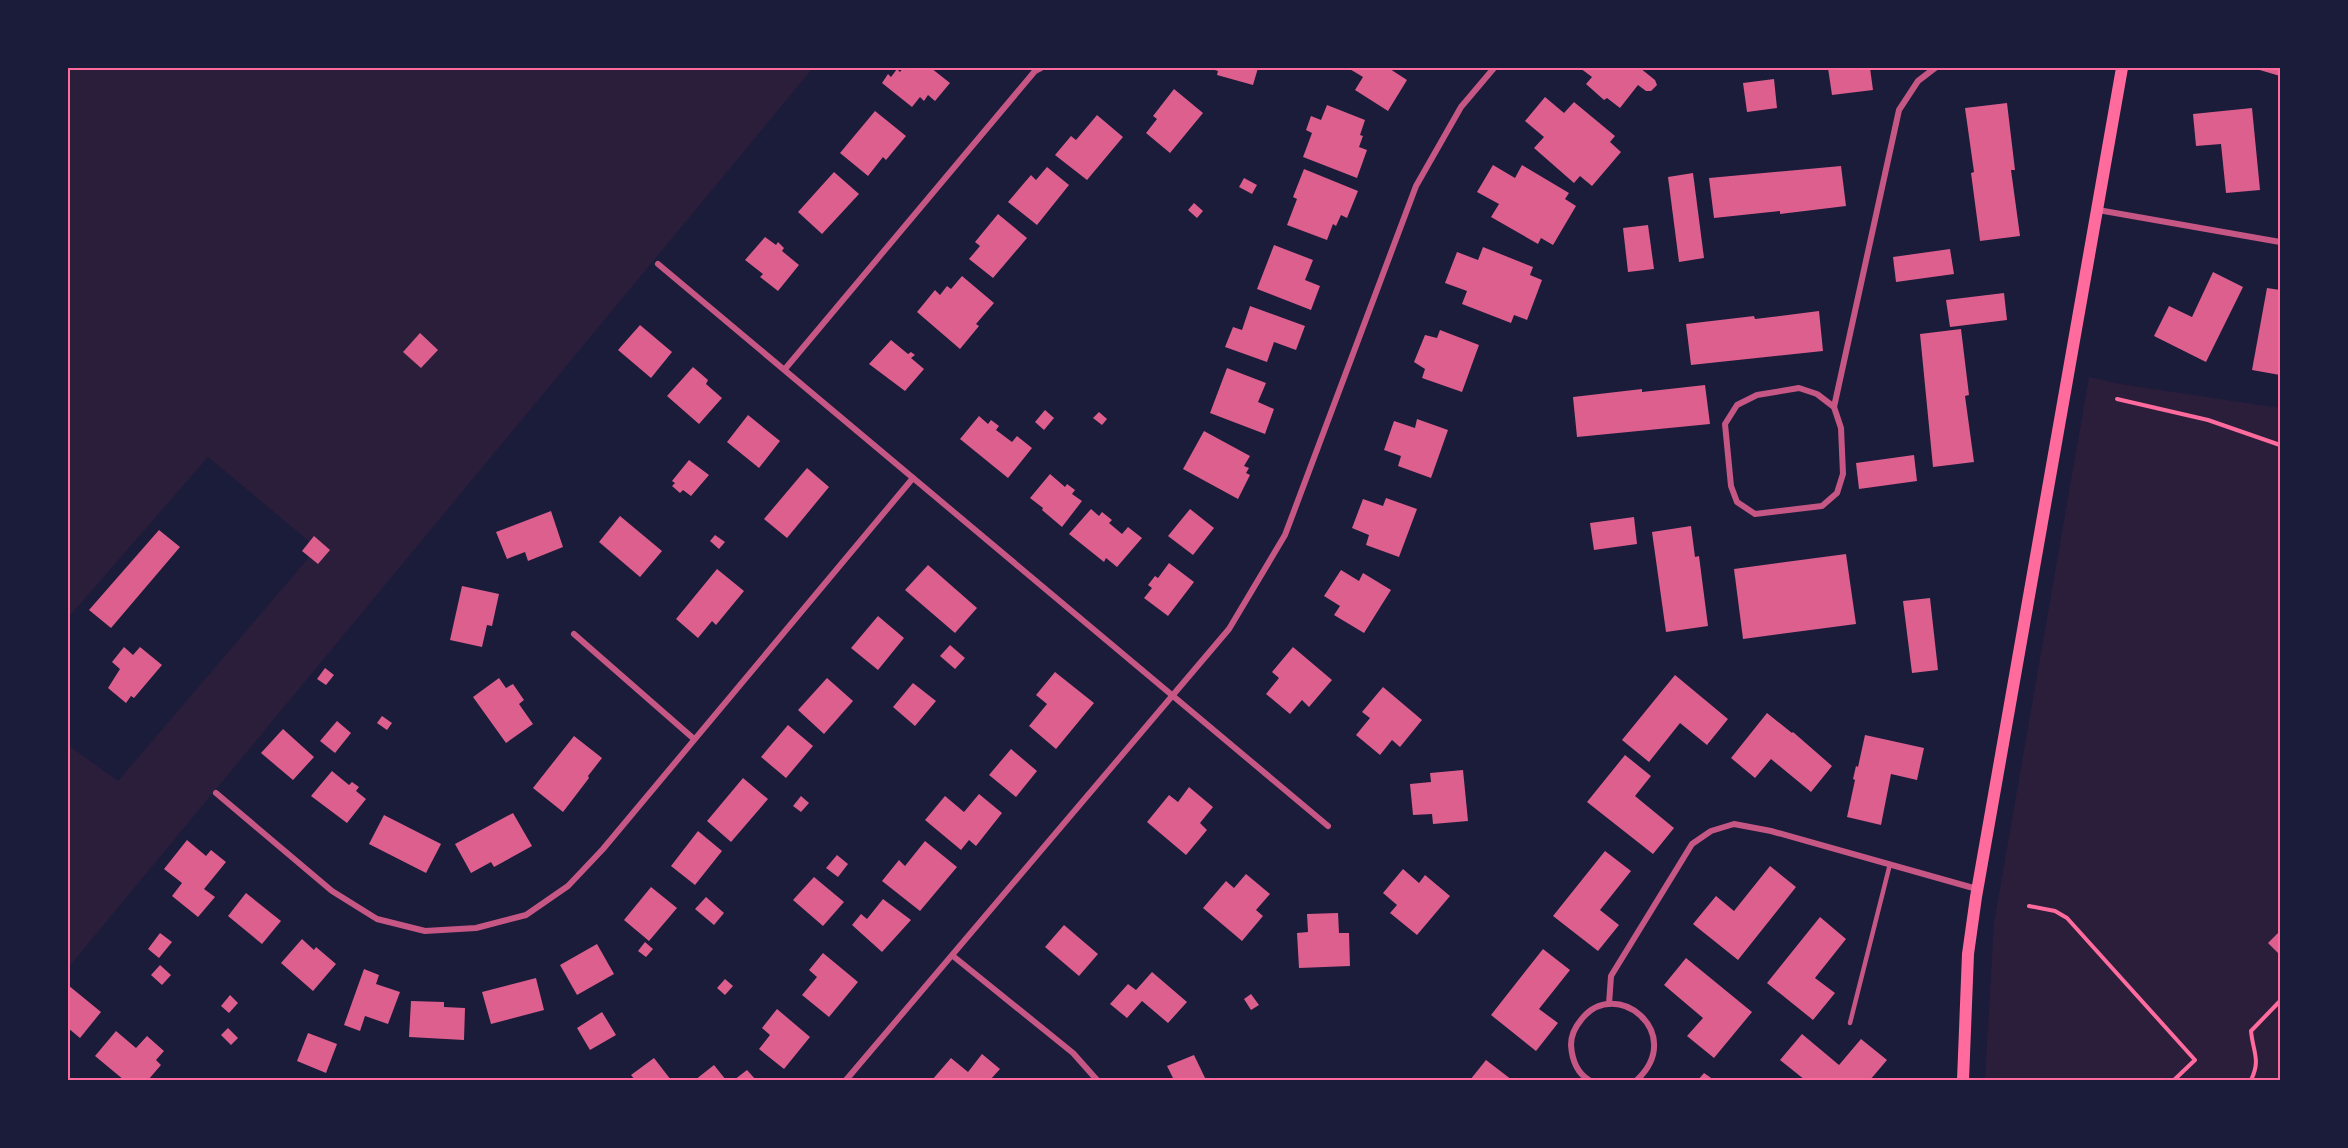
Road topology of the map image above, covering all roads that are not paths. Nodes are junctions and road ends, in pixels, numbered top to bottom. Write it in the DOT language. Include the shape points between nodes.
graph roads {
  1 [pos="1041,68"];
  2 [pos="1494,68"];
  3 [pos="1935,68"];
  4 [pos="2122,68"];
  5 [pos="2097,210"];
  6 [pos="2280,242"];
  7 [pos="658,264"];
  8 [pos="785,369"];
  9 [pos="1834,407"];
  10 [pos="913,478"];
  11 [pos="574,634"];
  12 [pos="1171,696"];
  13 [pos="694,739"];
  14 [pos="216,793"];
  15 [pos="1328,826"];
  16 [pos="1890,864"];
  17 [pos="1977,889"];
  18 [pos="953,956"];
  19 [pos="1609,1004"];
  20 [pos="1850,1023"];
  21 [pos="846,1080"];
  22 [pos="1097,1080"];
  23 [pos="1589,1080"];
  24 [pos="1637,1080"];
  25 [pos="1963,1080"];
  1 -- 8 [label="street"];
  2 -- 12 [label="street" via="1461,107 1416,186 1285,535 1229,629"];
  3 -- 9 [label="street" via="1918,81 1899,110"];
  4 -- 5 [label="main road"];
  5 -- 6 [label="street"];
  5 -- 17 [label="main road"];
  7 -- 8 [label="street"];
  8 -- 10 [label="street"];
  9 -- 9 [label="street" via="1840,428 1843,474 1837,494 1822,506 1755,514 1737,502 1731,486 1725,424 1737,405 1757,395 1799,388 1817,394"];
  10 -- 12 [label="street"];
  10 -- 13 [label="street"];
  11 -- 13 [label="street"];
  12 -- 15 [label="street"];
  12 -- 18 [label="street"];
  13 -- 14 [label="street" via="568,886 526,915 476,928 425,931 377,919 332,891"];
  16 -- 17 [label="street"];
  16 -- 19 [label="street" via="1734,824 1711,831 1692,844 1611,976"];
  16 -- 20 [label="lane"];
  17 -- 25 [label="main road" via="1968,954"];
  18 -- 21 [label="street"];
  18 -- 22 [label="street" via="1073,1053"];
  19 -- 23 [label="street" via="1584,1015 1571,1040 1576,1067"];
  19 -- 24 [label="street" via="1636,1010 1653,1032 1653,1059 1647,1072"];
}
